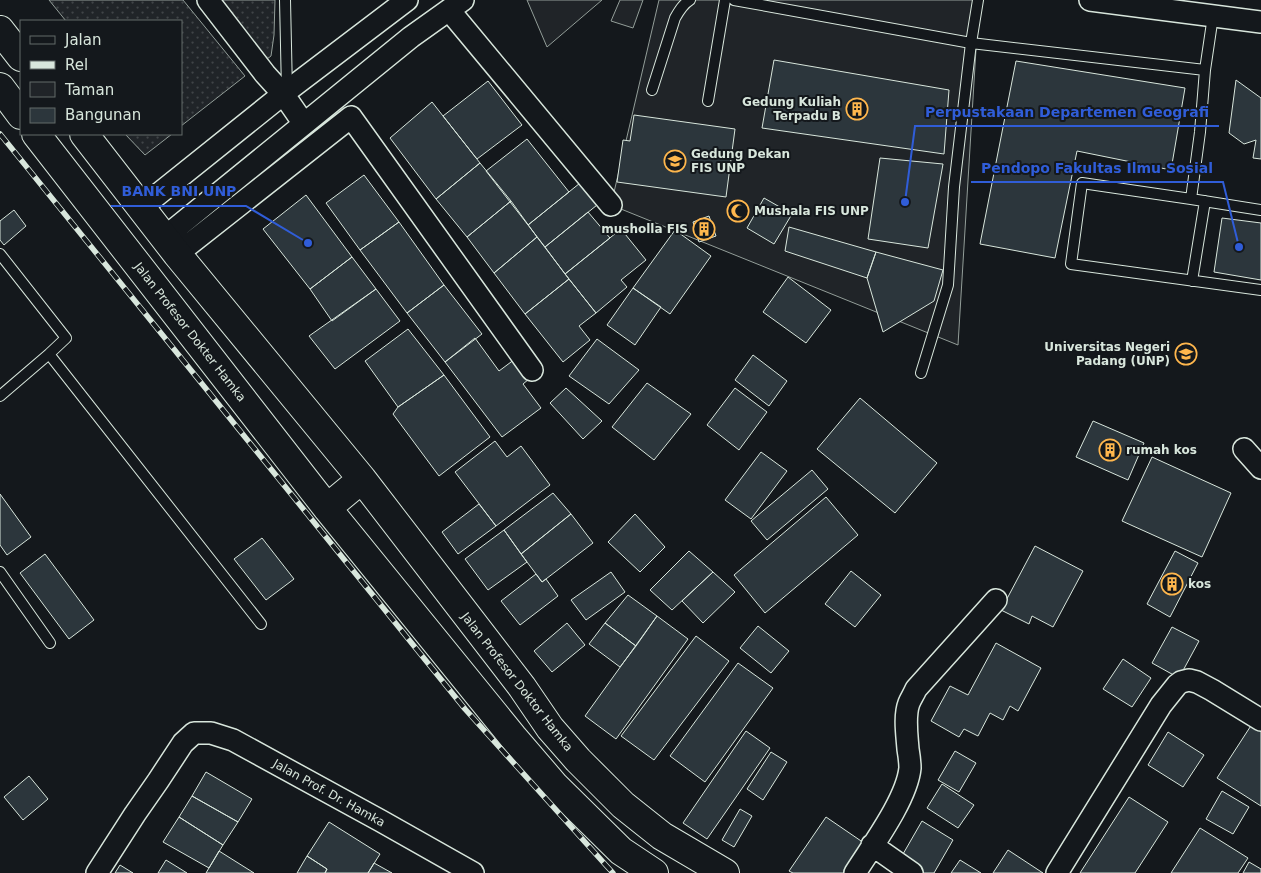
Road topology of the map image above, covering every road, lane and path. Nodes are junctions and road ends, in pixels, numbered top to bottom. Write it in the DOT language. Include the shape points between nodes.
graph roads {
  1 [pos="208,0"];
  2 [pos="285,0"];
  3 [pos="407,0"];
  4 [pos="690,0"];
  5 [pos="725,0"];
  6 [pos="734,0"];
  7 [pos="978,0"];
  8 [pos="1090,0"];
  9 [pos="456,5"];
  10 [pos="1213,16"];
  11 [pos="1261,22"];
  12 [pos="0,30"];
  13 [pos="971,43"];
  14 [pos="20,55"];
  15 [pos="1205,70"];
  16 [pos="0,88"];
  17 [pos="652,90"];
  18 [pos="286,93"];
  19 [pos="708,101"];
  20 [pos="20,114"];
  21 [pos="304,124"];
  22 [pos="37,135"];
  23 [pos="81,135"];
  24 [pos="84,135"];
  25 [pos="53,156"];
  26 [pos="1191,198"];
  27 [pos="1205,201"];
  28 [pos="610,205"];
  29 [pos="141,208"];
  30 [pos="1261,210"];
  31 [pos="171,245"];
  32 [pos="0,254"];
  33 [pos="1192,280"];
  34 [pos="1261,290"];
  35 [pos="49,354"];
  36 [pos="532,370"];
  37 [pos="921,373"];
  38 [pos="0,396"];
  39 [pos="1244,449"];
  40 [pos="1261,468"];
  41 [pos="362,478"];
  42 [pos="327,508"];
  43 [pos="0,572"];
  44 [pos="996,600"];
  45 [pos="262,624"];
  46 [pos="50,643"];
  47 [pos="1261,720"];
  48 [pos="872,845"];
  49 [pos="97,873"];
  50 [pos="473,873"];
  51 [pos="654,873"];
  52 [pos="725,873"];
  53 [pos="855,873"];
  54 [pos="912,873"];
  55 [pos="1057,873"];
  1 -- 18 [label="street" via="265,74"];
  2 -- 18 [label="lane"];
  3 -- 18 [label="street"];
  4 -- 17 [label="lane" via="675,18"];
  5 -- 19 [label="lane"];
  6 -- 13 [label="lane"];
  7 -- 13 [label="lane"];
  8 -- 10 [label="street"];
  9 -- 21 [label="street" via="411,37"];
  9 -- 28 [label="street"];
  10 -- 11 [label="street"];
  10 -- 15 [label="lane"];
  12 -- 14 [label="highway"];
  13 -- 15 [label="lane"];
  13 -- 37 [label="lane" via="954,187 948,285"];
  15 -- 26 [label="lane"];
  16 -- 20 [label="highway"];
  18 -- 21 [label="street"];
  18 -- 29 [label="street"];
  21 -- 31 [label="street"];
  22 -- 25 [label="highway, Jalan Profesor Dokter Hamka"];
  23 -- 25 [label="highway"];
  24 -- 29 [label="highway"];
  25 -- 42 [label="highway, Jalan Profesor Dokter Hamka"];
  26 -- 27 [label="lane"];
  26 -- 33 [label="lane" via="1082,183 1071,264"];
  27 -- 30 [label="lane"];
  27 -- 33 [label="lane"];
  29 -- 31 [label="highway"];
  31 -- 36 [label="street" via="351,117"];
  31 -- 41 [label="highway"];
  32 -- 35 [label="lane" via="66,338"];
  33 -- 34 [label="lane"];
  35 -- 38 [label="lane"];
  35 -- 45 [label="lane"];
  39 -- 40 [label="street"];
  41 -- 42 [label="highway"];
  41 -- 52 [label="highway, Jalan Profesor Doktor Hamka" via="550,728 578,760 623,805 662,836"];
  42 -- 51 [label="highway" via="554,786 621,851"];
  43 -- 46 [label="lane"];
  44 -- 48 [label="street" via="916,689 907,719 910,767 907,783"];
  47 -- 55 [label="street" via="1197,682 1181,682 1170,692"];
  48 -- 53 [label="street"];
  48 -- 54 [label="street"];
  49 -- 50 [label="street, Jalan Prof. Dr. Hamka" via="182,743 194,734 211,733 233,740"];
}
